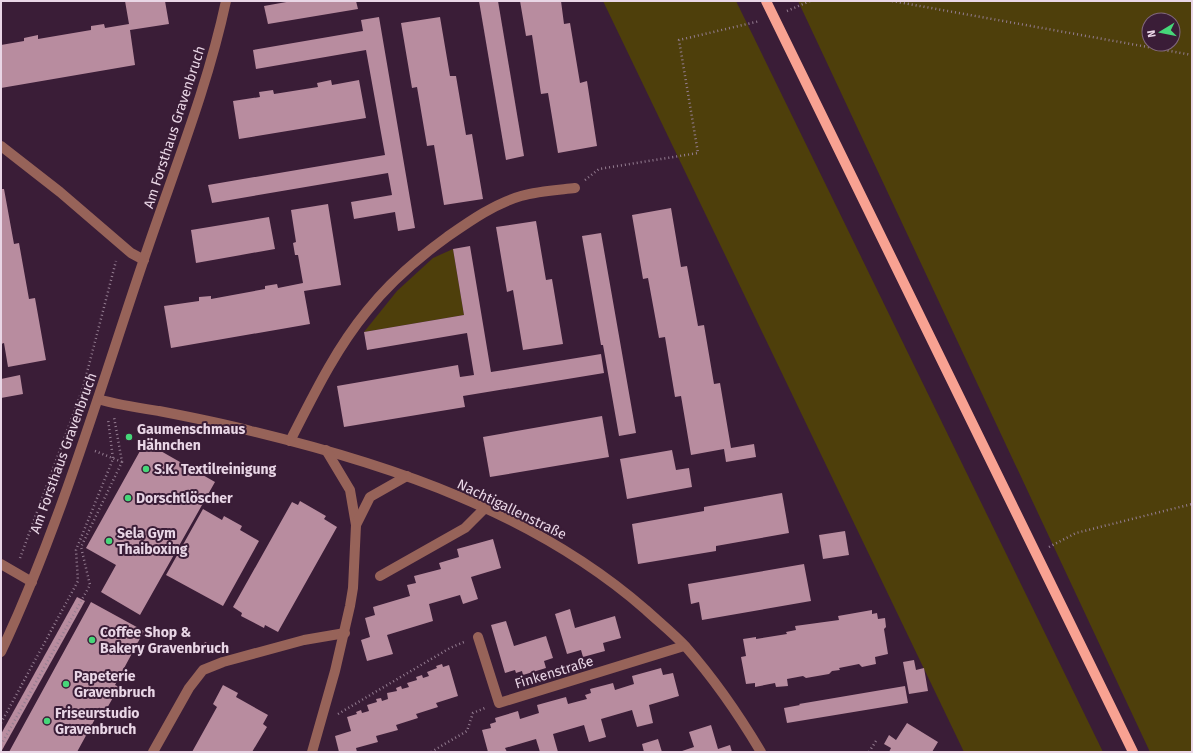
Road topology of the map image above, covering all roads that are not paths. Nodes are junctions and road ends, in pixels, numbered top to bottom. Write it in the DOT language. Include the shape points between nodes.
graph roads {
  1 [pos="226,1"];
  2 [pos="766,1"];
  3 [pos="1,146"];
  4 [pos="575,188"];
  5 [pos="144,260"];
  6 [pos="105,401"];
  7 [pos="290,441"];
  8 [pos="326,450"];
  9 [pos="407,476"];
  10 [pos="486,508"];
  11 [pos="356,525"];
  12 [pos="1,564"];
  13 [pos="380,576"];
  14 [pos="32,582"];
  15 [pos="345,633"];
  16 [pos="478,637"];
  17 [pos="684,646"];
  18 [pos="1,652"];
  19 [pos="153,752"];
  20 [pos="312,752"];
  21 [pos="761,752"];
  22 [pos="1133,752"];
  1 -- 5 [label="street, Am Forsthaus Gravenbruch" via="208,71"];
  2 -- 22 [label="main road"];
  3 -- 5 [label="street" via="121,245"];
  4 -- 7 [label="street" via="509,200 462,226 410,266 367,310 352,331 329,366"];
  5 -- 6 [label="street, Am Forsthaus Gravenbruch"];
  6 -- 7 [label="street, Nachtigallenstraße" via="218,423"];
  6 -- 14 [label="street, Am Forsthaus Gravenbruch"];
  7 -- 8 [label="street, Nachtigallenstraße"];
  8 -- 9 [label="street, Nachtigallenstraße"];
  8 -- 11 [label="street" via="350,490"];
  9 -- 10 [label="street, Nachtigallenstraße"];
  9 -- 11 [label="street" via="370,497"];
  10 -- 13 [label="street" via="465,528"];
  10 -- 17 [label="street, Nachtigallenstraße" via="558,546 597,571 627,593"];
  11 -- 15 [label="street" via="353,588"];
  12 -- 14 [label="street"];
  14 -- 18 [label="street, Am Forsthaus Gravenbruch"];
  15 -- 19 [label="street" via="304,640 203,670 189,688"];
  15 -- 20 [label="street"];
  16 -- 17 [label="street, Finkenstraße" via="499,703"];
  17 -- 21 [label="street, Nachtigallenstraße" via="717,684"];
}
